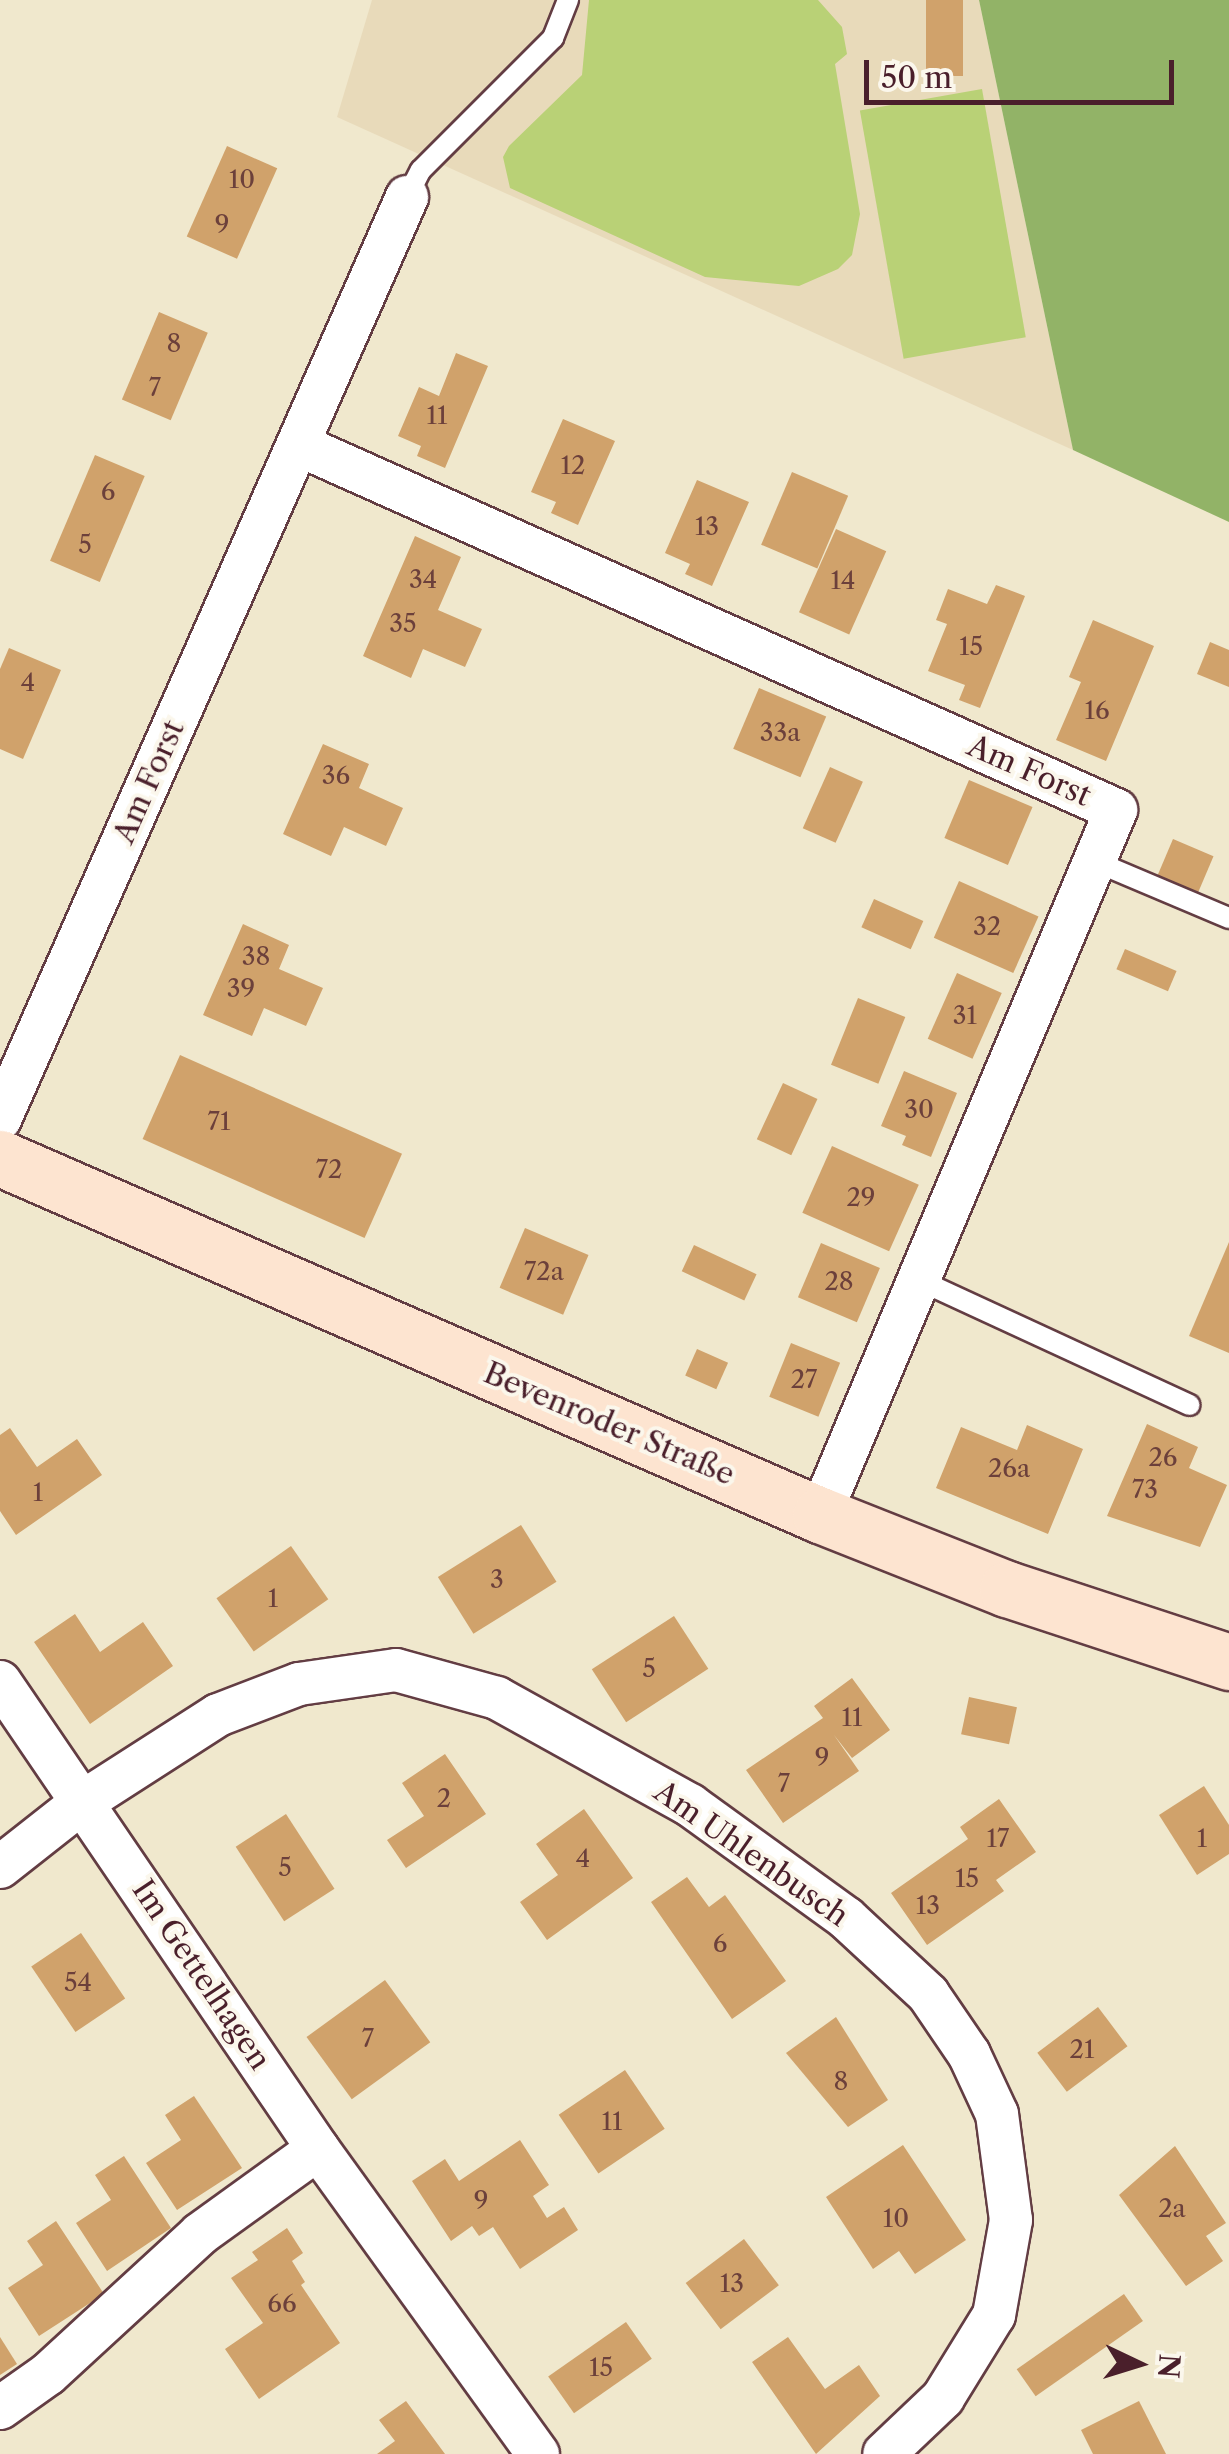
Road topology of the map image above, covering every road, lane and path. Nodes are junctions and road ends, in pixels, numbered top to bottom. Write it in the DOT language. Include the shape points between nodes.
graph roads {
  1 [pos="568,0"];
  2 [pos="407,196"];
  3 [pos="299,444"];
  4 [pos="1094,861"];
  5 [pos="1229,918"];
  6 [pos="0,1119"];
  7 [pos="0,1158"];
  8 [pos="919,1280"];
  9 [pos="1190,1405"];
  10 [pos="820,1515"];
  11 [pos="1229,1662"];
  12 [pos="0,1682"];
  13 [pos="84,1801"];
  14 [pos="0,1867"];
  15 [pos="318,2149"];
  16 [pos="0,2408"];
  17 [pos="535,2453"];
  18 [pos="884,2454"];
  1 -- 2 [label="lane" via="546,47 421,170"];
  2 -- 3 [label="street, Am Forst"];
  3 -- 4 [label="street, Am Forst" via="1116,810"];
  3 -- 6 [label="street, Am Forst"];
  4 -- 5 [label="lane"];
  4 -- 8 [label="street, Am Forst"];
  7 -- 10 [label="main road, Bevenroder Straße"];
  8 -- 9 [label="lane"];
  8 -- 10 [label="street, Am Forst"];
  10 -- 11 [label="main road, Bevenroder Straße" via="1007,1589"];
  12 -- 13 [label="street, Im Gettelhagen"];
  13 -- 14 [label="street"];
  13 -- 15 [label="street, Im Gettelhagen"];
  13 -- 18 [label="street, Am Uhlenbusch" via="218,1715 299,1684 396,1670 513,1707 690,1804 846,1918 928,1994 969,2054 997,2114 1008,2167 1008,2253 994,2314 944,2398"];
  15 -- 16 [label="street" via="200,2234 48,2374"];
  15 -- 17 [label="street, Im Gettelhagen"];
}
